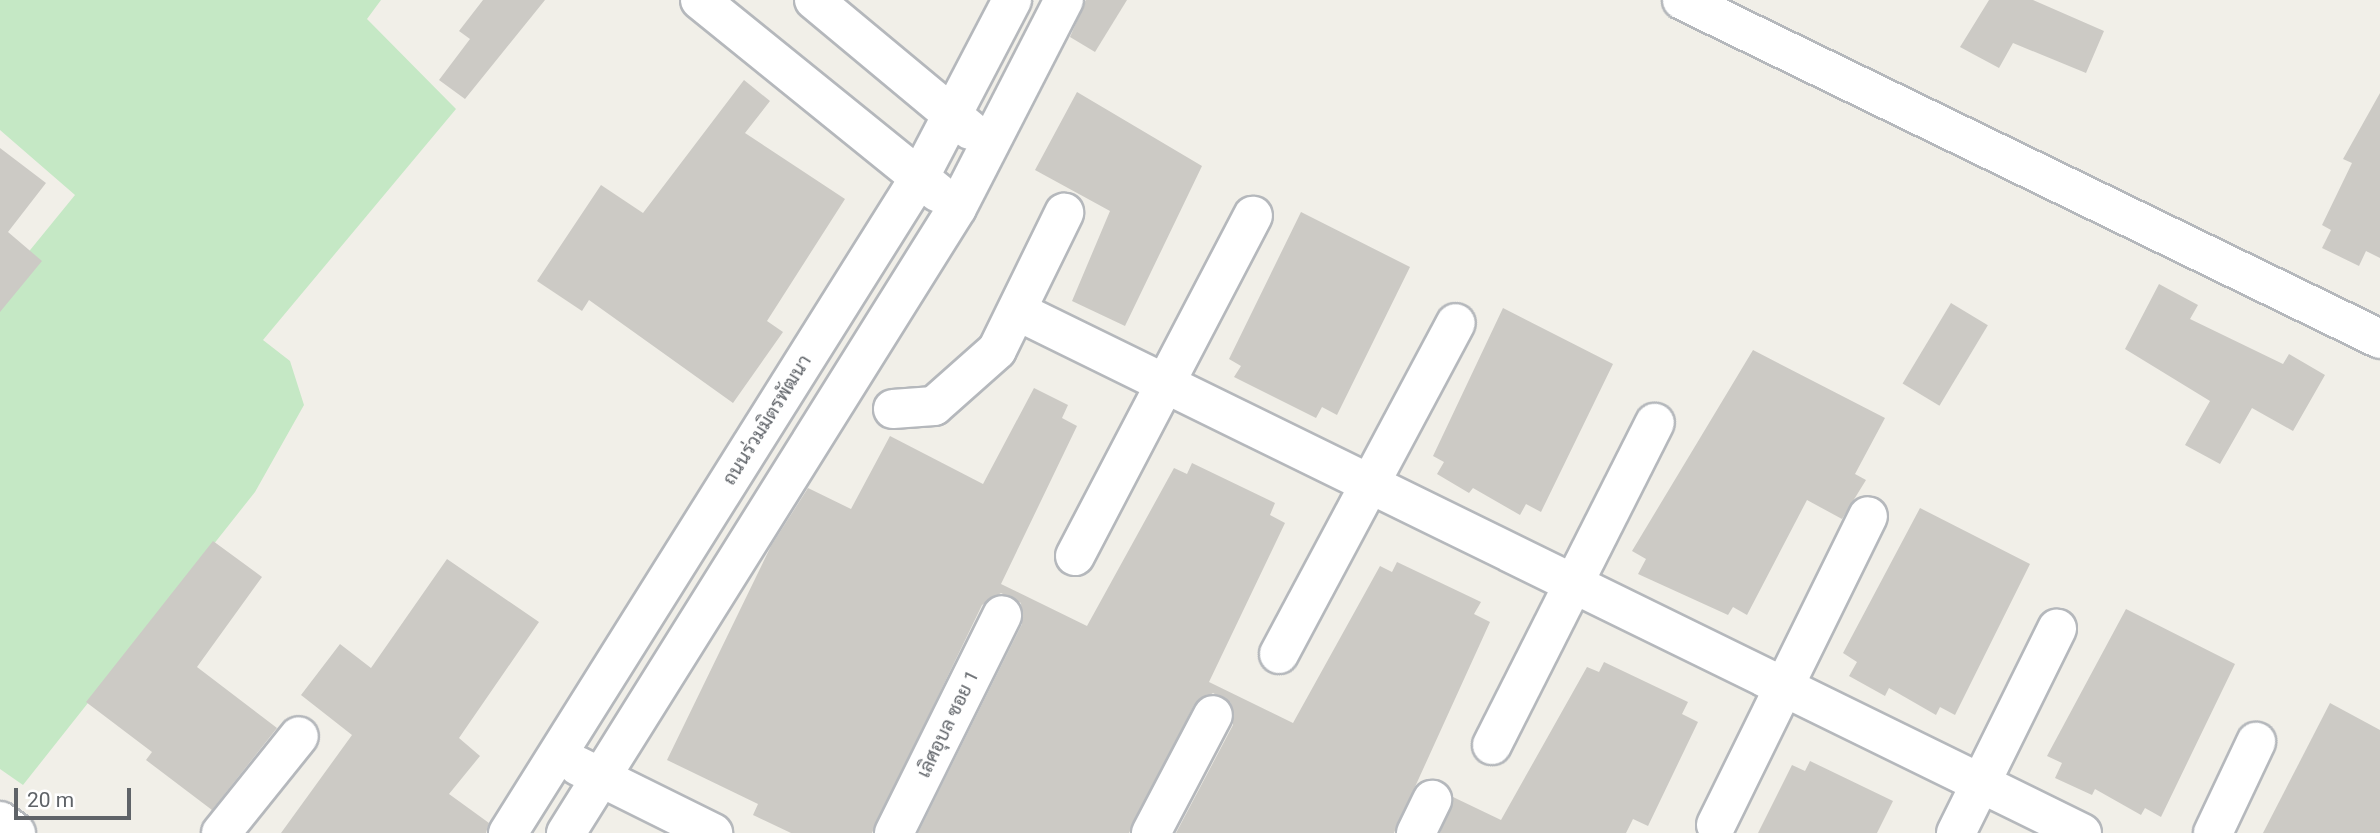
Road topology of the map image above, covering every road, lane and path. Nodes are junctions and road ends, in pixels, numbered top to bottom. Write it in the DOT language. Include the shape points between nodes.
graph roads {
  1 [pos="700,0"];
  2 [pos="814,0"];
  3 [pos="1012,0"];
  4 [pos="1065,0"];
  5 [pos="1682,0"];
  6 [pos="952,115"];
  7 [pos="988,144"];
  8 [pos="919,178"];
  9 [pos="957,208"];
  10 [pos="1064,214"];
  11 [pos="1253,216"];
  12 [pos="1017,311"];
  13 [pos="1456,323"];
  14 [pos="2380,339"];
  15 [pos="1166,384"];
  16 [pos="893,409"];
  17 [pos="1655,424"];
  18 [pos="1367,485"];
  19 [pos="1868,516"];
  20 [pos="1075,555"];
  21 [pos="1573,584"];
  22 [pos="1002,615"];
  23 [pos="2057,629"];
  24 [pos="1279,654"];
  25 [pos="1782,686"];
  26 [pos="1213,715"];
  27 [pos="299,736"];
  28 [pos="2256,742"];
  29 [pos="1492,745"];
  30 [pos="557,755"];
  31 [pos="601,777"];
  32 [pos="1981,785"];
  33 [pos="0,821"];
  34 [pos="1716,825"];
  35 [pos="16,833"];
  36 [pos="221,833"];
  37 [pos="508,833"];
  38 [pos="566,833"];
  39 [pos="713,833"];
  40 [pos="894,833"];
  41 [pos="1151,833"];
  42 [pos="1956,833"];
  43 [pos="2082,833"];
  44 [pos="2213,833"];
  1 -- 8 [label="street"];
  2 -- 6 [label="street"];
  3 -- 6 [label="street, ถนนร่วมมิตรพัฒนา"];
  4 -- 7 [label="street"];
  5 -- 14 [label="street"];
  6 -- 7 [label="street"];
  6 -- 8 [label="street, ถนนร่วมมิตรพัฒนา"];
  7 -- 9 [label="street"];
  8 -- 9 [label="street"];
  8 -- 30 [label="street, ถนนร่วมมิตรพัฒนา"];
  9 -- 31 [label="street"];
  10 -- 12 [label="street"];
  11 -- 15 [label="street"];
  12 -- 15 [label="street"];
  12 -- 16 [label="street" via="997,350 958,389 934,406"];
  13 -- 18 [label="street"];
  15 -- 18 [label="street"];
  15 -- 20 [label="street"];
  17 -- 21 [label="street"];
  18 -- 21 [label="street"];
  18 -- 24 [label="street"];
  19 -- 25 [label="street"];
  21 -- 25 [label="street"];
  21 -- 29 [label="street"];
  22 -- 40 [label="street, เลิศอุบล ซอย 1"];
  23 -- 32 [label="street"];
  25 -- 32 [label="street"];
  25 -- 34 [label="street"];
  26 -- 41 [label="street"];
  27 -- 36 [label="street"];
  28 -- 44 [label="street"];
  30 -- 31 [label="street"];
  30 -- 37 [label="street, ถนนร่วมมิตรพัฒนา"];
  31 -- 38 [label="street"];
  31 -- 39 [label="street"];
  32 -- 42 [label="street"];
  32 -- 43 [label="street"];
  33 -- 35 [label="street"];
}
